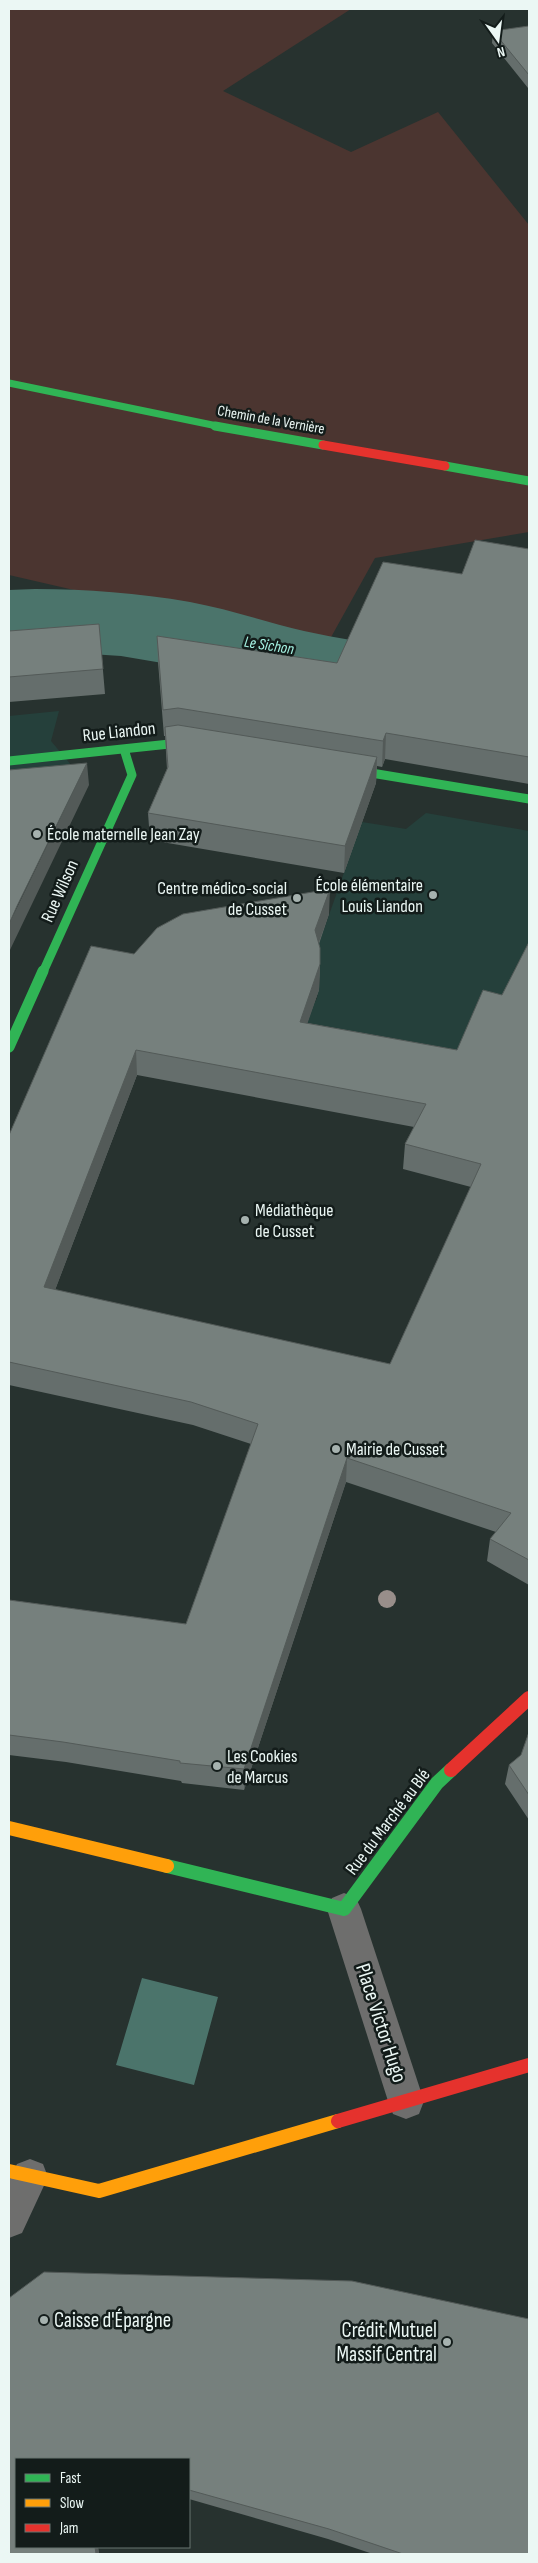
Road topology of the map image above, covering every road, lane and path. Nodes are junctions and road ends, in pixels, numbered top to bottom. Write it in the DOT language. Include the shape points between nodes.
graph roads {
  1 [pos="9,383"];
  2 [pos="529,481"];
  3 [pos="124,749"];
  4 [pos="218,749"];
  5 [pos="9,761"];
  6 [pos="326,765"];
  7 [pos="529,799"];
  8 [pos="9,1047"];
  9 [pos="529,1698"];
  10 [pos="9,1828"];
  11 [pos="344,1909"];
  12 [pos="529,2065"];
  13 [pos="406,2101"];
  14 [pos="20,2174"];
  15 [pos="9,2220"];
  1 -- 2 [label="street, Chemin de la Vernière" via="206,424"];
  3 -- 4 [label="street, Rue Liandon" via="179,743"];
  3 -- 5 [label="street, Rue Liandon"];
  3 -- 8 [label="street, Rue Wilson" via="132,775"];
  6 -- 7 [label="street"];
  9 -- 11 [label="street, Rue du Marché au Blé" via="437,1783"];
  10 -- 11 [label="street"];
  11 -- 13 [label="street, Place Victor Hugo"];
  12 -- 13 [label="street"];
  13 -- 14 [label="street, Place Victor Hugo" via="99,2191"];
  14 -- 15 [label="street"];
}
